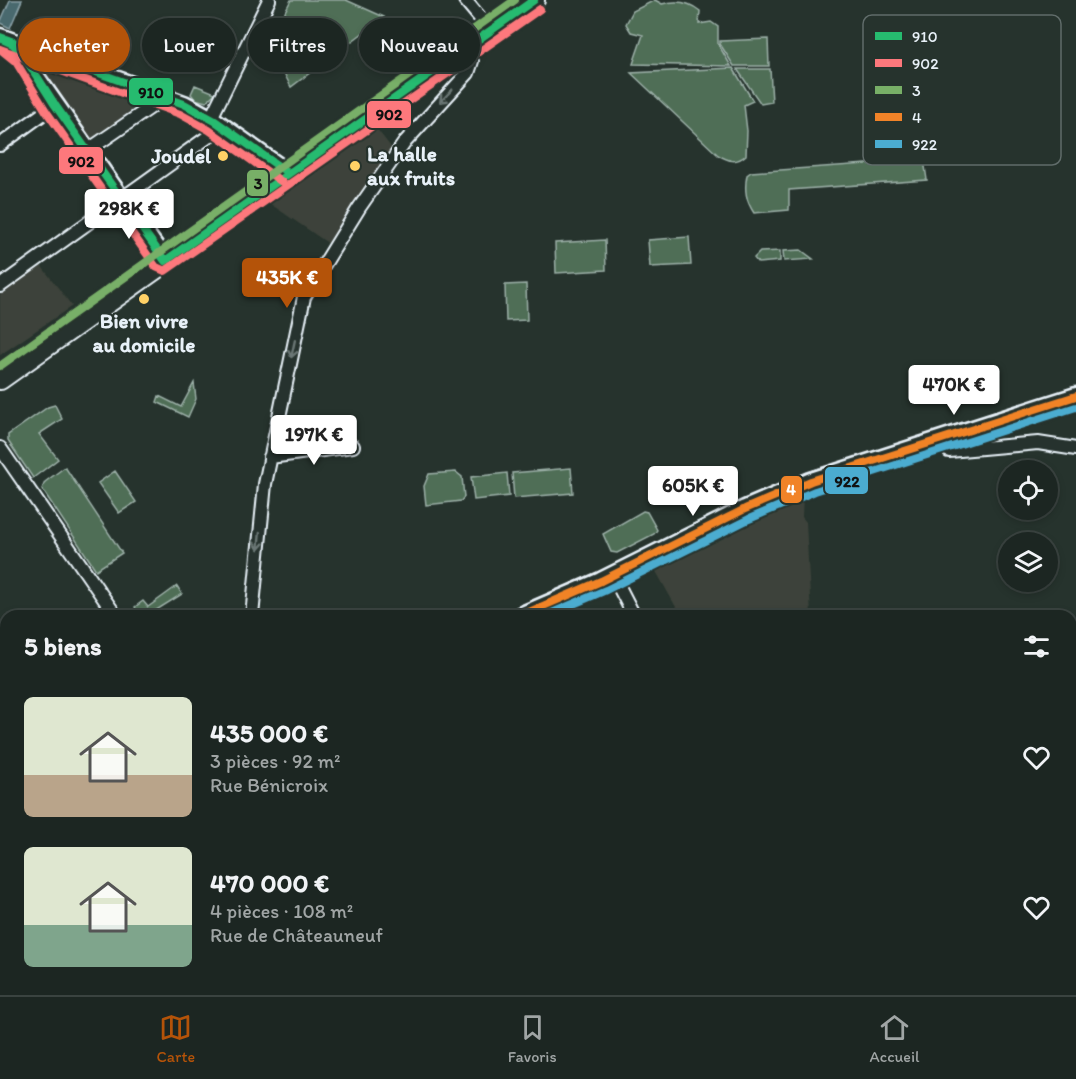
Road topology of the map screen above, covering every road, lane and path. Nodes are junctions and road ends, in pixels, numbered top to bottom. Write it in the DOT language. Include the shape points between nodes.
graph roads {
  1 [pos="269,0"];
  2 [pos="465,0"];
  3 [pos="533,0"];
  4 [pos="491,31"];
  5 [pos="480,39"];
  6 [pos="35,72"];
  7 [pos="90,72"];
  8 [pos="433,72"];
  9 [pos="468,72"];
  10 [pos="158,96"];
  11 [pos="55,105"];
  12 [pos="217,122"];
  13 [pos="0,145"];
  14 [pos="87,151"];
  15 [pos="288,173"];
  16 [pos="121,199"];
  17 [pos="165,261"];
  18 [pos="0,286"];
  19 [pos="3,373"];
  20 [pos="1076,396"];
  21 [pos="941,439"];
  22 [pos="353,446"];
  23 [pos="0,448"];
  24 [pos="1076,449"];
  25 [pos="270,457"];
  26 [pos="613,575"];
  27 [pos="112,610"];
  28 [pos="253,610"];
  29 [pos="534,610"];
  30 [pos="631,610"];
  1 -- 12 [label="street"];
  2 -- 4 [label="street"];
  3 -- 4 [label="main road"];
  4 -- 5 [label="main road"];
  6 -- 11 [label="main road"];
  7 -- 10 [label="main road"];
  8 -- 15 [label="main road"];
  9 -- 25 [label="street, one-way" via="405,142 304,297"];
  10 -- 12 [label="main road" via="184,104"];
  10 -- 14 [label="street" via="151,107"];
  11 -- 13 [label="street"];
  11 -- 14 [label="main road"];
  12 -- 15 [label="main road"];
  12 -- 16 [label="street"];
  14 -- 16 [label="main road"];
  15 -- 17 [label="main road"];
  16 -- 17 [label="main road"];
  16 -- 18 [label="street"];
  17 -- 19 [label="main road"];
  20 -- 21 [label="main road"];
  21 -- 24 [label="street" via="949,451 1038,443"];
  21 -- 26 [label="main road" via="775,496"];
  22 -- 25 [label="street"];
  23 -- 27 [label="street"];
  25 -- 28 [label="street, one-way"];
  26 -- 29 [label="main road"];
  26 -- 30 [label="street"];
}
